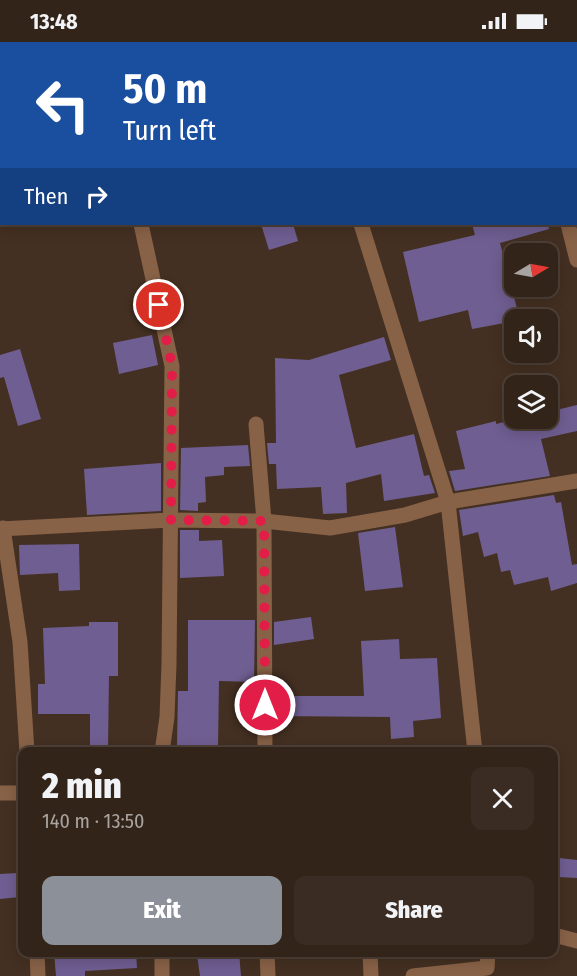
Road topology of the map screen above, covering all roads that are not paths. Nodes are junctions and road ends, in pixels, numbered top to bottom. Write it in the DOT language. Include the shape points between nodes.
graph roads {
  1 [pos="141,225"];
  2 [pos="362,225"];
  3 [pos="568,225"];
  4 [pos="577,260"];
  5 [pos="256,424"];
  6 [pos="577,481"];
  7 [pos="448,502"];
  8 [pos="171,520"];
  9 [pos="264,521"];
  10 [pos="2,529"];
  11 [pos="27,747"];
  12 [pos="163,747"];
  13 [pos="265,747"];
  14 [pos="474,747"];
  15 [pos="0,793"];
  16 [pos="18,793"];
  17 [pos="558,936"];
  18 [pos="577,941"];
  19 [pos="37,957"];
  20 [pos="162,957"];
  21 [pos="267,957"];
  22 [pos="370,957"];
  23 [pos="486,966"];
  24 [pos="38,976"];
  25 [pos="162,976"];
  26 [pos="268,976"];
  27 [pos="371,976"];
  28 [pos="413,976"];
  1 -- 8 [label="street" via="172,366"];
  2 -- 7 [label="street"];
  3 -- 4 [label="street"];
  5 -- 9 [label="street"];
  6 -- 7 [label="street"];
  7 -- 9 [label="street" via="405,515 330,528"];
  7 -- 14 [label="street"];
  8 -- 9 [label="street"];
  8 -- 10 [label="street"];
  8 -- 12 [label="street" via="168,696"];
  9 -- 13 [label="street"];
  10 -- 11 [label="street" via="20,642"];
  15 -- 16 [label="street"];
  17 -- 18 [label="street"];
  19 -- 24 [label="street"];
  20 -- 25 [label="street"];
  21 -- 26 [label="street"];
  22 -- 27 [label="street"];
  23 -- 28 [label="street"];
}
